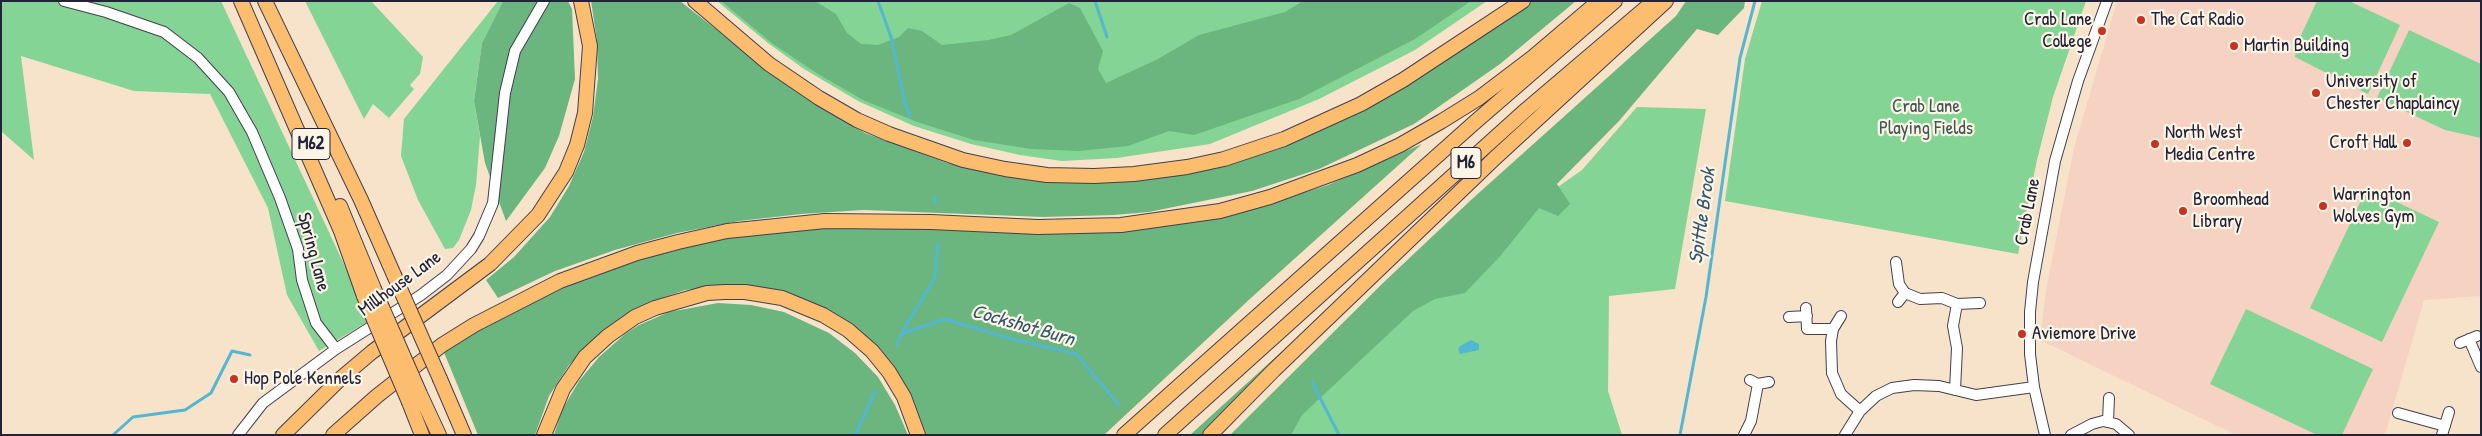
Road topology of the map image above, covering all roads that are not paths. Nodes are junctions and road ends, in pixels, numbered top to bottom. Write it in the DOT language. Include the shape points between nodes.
graph roads {
  1 [pos="64,1"];
  2 [pos="242,1"];
  3 [pos="265,1"];
  4 [pos="581,1"];
  5 [pos="695,1"];
  6 [pos="1522,1"];
  7 [pos="1599,1"];
  8 [pos="1615,1"];
  9 [pos="1654,1"];
  10 [pos="1666,1"];
  11 [pos="2107,1"];
  12 [pos="544,2"];
  13 [pos="1896,262"];
  14 [pos="1905,293"];
  15 [pos="1898,302"];
  16 [pos="1980,303"];
  17 [pos="1957,304"];
  18 [pos="1841,316"];
  19 [pos="1788,317"];
  20 [pos="1833,329"];
  21 [pos="2469,339"];
  22 [pos="336,349"];
  23 [pos="2481,368"];
  24 [pos="1769,382"];
  25 [pos="2034,387"];
  26 [pos="1955,390"];
  27 [pos="414,398"];
  28 [pos="2109,398"];
  29 [pos="1860,411"];
  30 [pos="2449,412"];
  31 [pos="2398,413"];
  32 [pos="2108,421"];
  33 [pos="2444,430"];
  34 [pos="238,435"];
  35 [pos="283,435"];
  36 [pos="333,435"];
  37 [pos="422,435"];
  38 [pos="439,435"];
  39 [pos="464,435"];
  40 [pos="544,435"];
  41 [pos="918,435"];
  42 [pos="1124,435"];
  43 [pos="1165,435"];
  44 [pos="1210,435"];
  45 [pos="1744,435"];
  46 [pos="1845,435"];
  47 [pos="2045,435"];
  48 [pos="2071,435"];
  49 [pos="2130,435"];
  1 -- 22 [label="street, Spring Lane" via="164,32 198,58 229,92 252,132 280,198 298,249 302,280 316,323"];
  2 -- 27 [label="highway, bridge"];
  3 -- 39 [label="highway, M62, bridge" via="361,200"];
  4 -- 35 [label="highway" via="590,46 585,113 566,172 538,215 490,264 372,352"];
  5 -- 6 [label="highway" via="769,64 834,106 890,134 963,160 1005,169 1047,175 1094,176 1187,167 1224,159 1284,139 1361,104 1394,85"];
  7 -- 36 [label="highway" via="1479,98 1442,121 1357,165 1270,197 1220,211 1121,225 1038,227 825,221 727,231 678,242 560,281 479,322 442,344"];
  8 -- 42 [label="highway, M6" via="1481,116"];
  9 -- 43 [label="highway, M6" via="1527,109"];
  10 -- 44 [label="highway" via="1495,158"];
  11 -- 25 [label="street, Crab Lane" via="2091,40 2055,160 2030,312"];
  12 -- 22 [label="street, Millhouse Lane" via="513,60 505,93 493,203 480,236 447,275"];
  13 -- 14 [label="street" via="1899,284"];
  14 -- 15 [label="street"];
  14 -- 17 [label="street" via="1920,299 1942,298"];
  16 -- 17 [label="street"];
  17 -- 26 [label="street" via="1953,326"];
  18 -- 20 [label="street"];
  19 -- 20 [label="street" via="1806,312 1807,329"];
  20 -- 29 [label="street" via="1834,381 1841,394"];
  21 -- 23 [label="street"];
  22 -- 34 [label="street, Millhouse Lane" via="263,403"];
  24 -- 45 [label="street" via="1754,382 1751,422"];
  25 -- 26 [label="street" via="1976,395"];
  25 -- 47 [label="street, Crab Lane"];
  26 -- 29 [label="street" via="1925,385 1897,387 1876,396"];
  27 -- 37 [label="highway"];
  27 -- 38 [label="highway"];
  28 -- 32 [label="street"];
  29 -- 46 [label="street"];
  30 -- 33 [label="street"];
  31 -- 33 [label="street"];
  32 -- 48 [label="street" via="2092,424"];
  32 -- 49 [label="street"];
  40 -- 41 [label="highway" via="563,389 585,357 608,336 635,317 655,308 707,293 745,292 782,298 823,315 848,330 889,372 904,397"];
}
